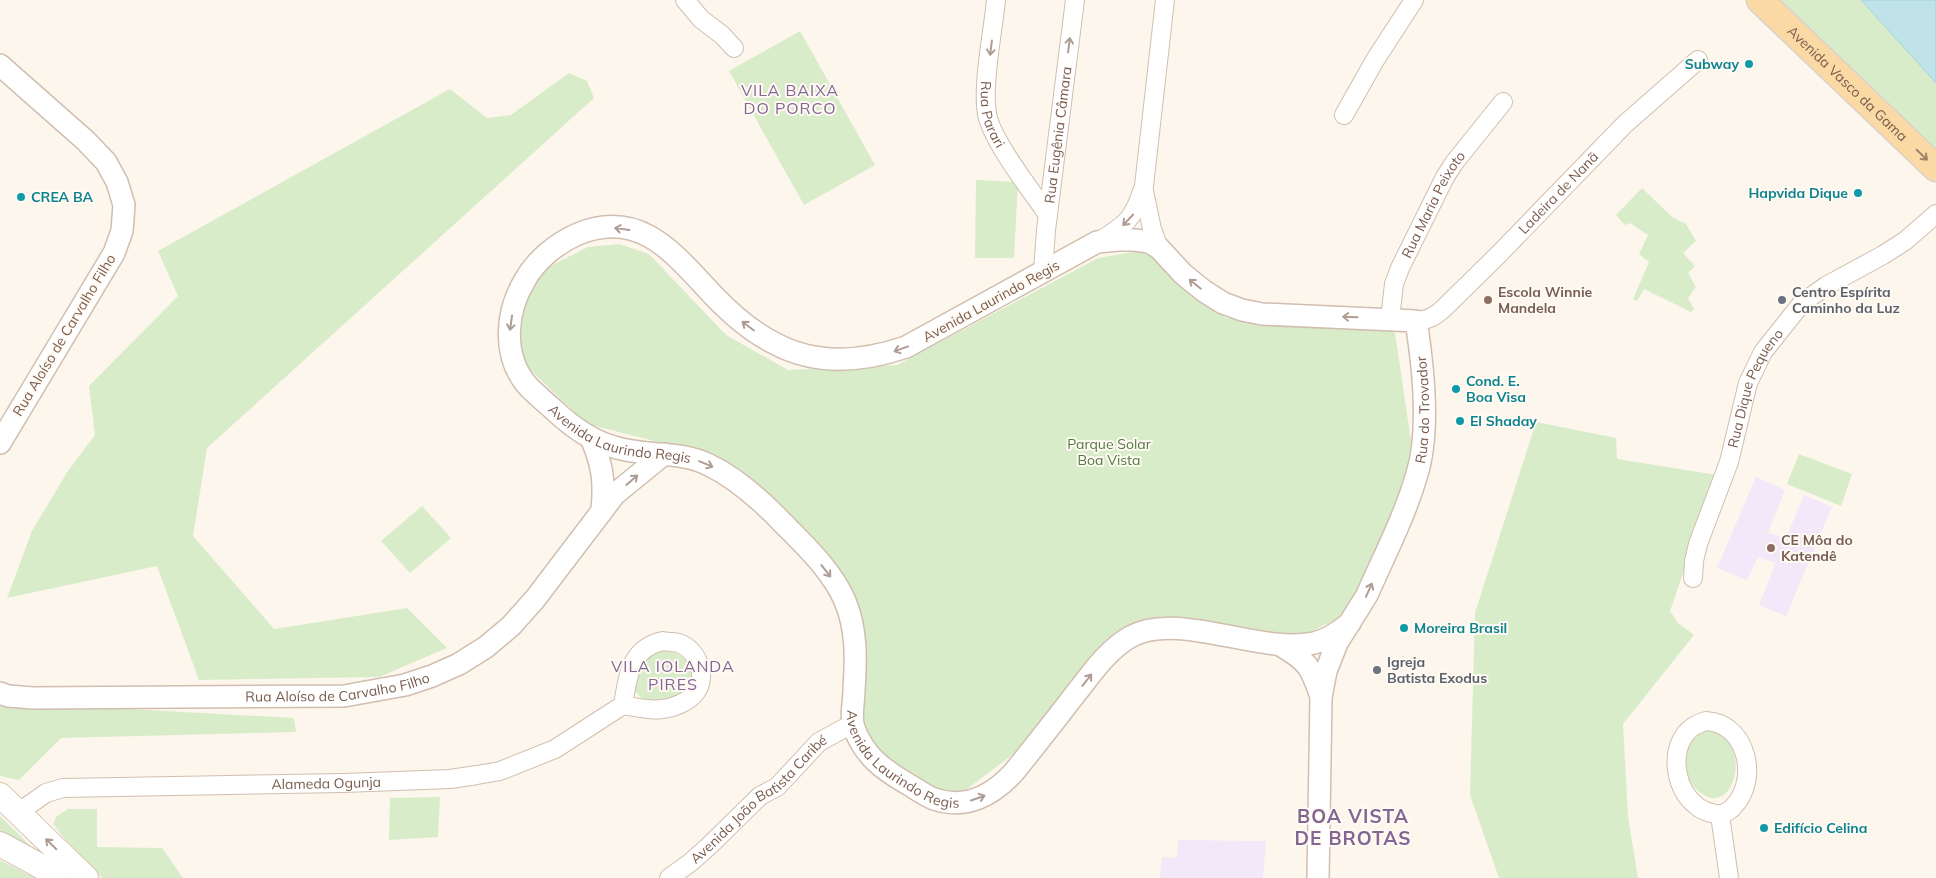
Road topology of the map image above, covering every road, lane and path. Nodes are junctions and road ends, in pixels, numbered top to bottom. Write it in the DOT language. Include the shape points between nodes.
graph roads {
  1 [pos="685,0"];
  2 [pos="996,0"];
  3 [pos="1075,0"];
  4 [pos="1165,0"];
  5 [pos="1414,0"];
  6 [pos="1760,0"];
  7 [pos="734,48"];
  8 [pos="1698,60"];
  9 [pos="0,65"];
  10 [pos="1503,102"];
  11 [pos="1344,115"];
  12 [pos="1936,168"];
  13 [pos="1144,186"];
  14 [pos="1936,214"];
  15 [pos="1048,215"];
  16 [pos="1097,242"];
  17 [pos="1159,248"];
  18 [pos="1043,272"];
  19 [pos="1390,319"];
  20 [pos="1416,322"];
  21 [pos="591,438"];
  22 [pos="0,443"];
  23 [pos="664,454"];
  24 [pos="602,509"];
  25 [pos="1693,578"];
  26 [pos="1350,624"];
  27 [pos="1278,644"];
  28 [pos="0,693"];
  29 [pos="1321,697"];
  30 [pos="623,705"];
  31 [pos="852,724"];
  32 [pos="0,795"];
  33 [pos="19,812"];
  34 [pos="1720,815"];
  35 [pos="0,844"];
  36 [pos="56,878"];
  37 [pos="86,878"];
  38 [pos="669,878"];
  39 [pos="1318,878"];
  40 [pos="1729,878"];
  1 -- 7 [label="street" via="700,19"];
  2 -- 15 [label="street, Rua Parari, one-way" via="986,93 987,115 995,135"];
  15 -- 3 [label="street, Rua Eugênia Câmara, one-way"];
  4 -- 13 [label="street"];
  5 -- 11 [label="street"];
  6 -- 12 [label="main road, Avenida Vasco da Gama, one-way"];
  8 -- 20 [label="street, Ladeira de Nanã" via="1625,124 1443,310 1434,317"];
  9 -- 22 [label="street, Rua Aloíso de Carvalho Filho" via="106,162 124,205 122,231 114,253"];
  10 -- 19 [label="street, Rua Maria Peixoto" via="1445,177 1394,284"];
  13 -- 16 [label="street, one-way" via="1134,214"];
  13 -- 17 [label="street" via="1148,215"];
  14 -- 25 [label="street, Rua Dique Pequeno" via="1883,255 1802,303 1763,352 1748,383 1729,462 1698,544"];
  15 -- 18 [label="street, Rua Eugênia Câmara"];
  16 -- 17 [label="street, Avenida Laurindo Regis" via="1135,240 1149,242"];
  16 -- 18 [label="street, Avenida Laurindo Regis"];
  19 -- 17 [label="street, one-way" via="1242,310 1204,291"];
  18 -- 21 [label="street, Avenida Laurindo Regis, one-way" via="906,348 860,359 833,360 790,351 750,328 656,239 636,231 595,228 555,247 538,262 525,280 509,324 511,354 526,384"];
  19 -- 20 [label="street"];
  26 -- 20 [label="street, Rua do Trovador, one-way" via="1367,595 1417,473 1424,422"];
  21 -- 23 [label="street, Avenida Laurindo Regis" via="614,448"];
  21 -- 24 [label="street" via="603,472"];
  24 -- 23 [label="street, Rua Aloíso de Carvalho Filho, one-way" via="615,494"];
  23 -- 31 [label="street, Avenida Laurindo Regis, one-way" via="707,464 729,476 772,512 828,572 843,596 852,620 856,651"];
  24 -- 28 [label="street, Rua Aloíso de Carvalho Filho" via="536,599 511,626 459,664 405,685 344,696 33,698"];
  26 -- 27 [label="street, Avenida Laurindo Regis" via="1313,644"];
  26 -- 29 [label="street, Rua do Trovador" via="1331,657"];
  27 -- 29 [label="street, Avenida Laurindo Regis" via="1295,654 1311,670"];
  31 -- 27 [label="street, Avenida Laurindo Regis, one-way" via="870,758 884,770 930,798 966,802 1001,786 1099,665 1131,637 1164,628"];
  29 -- 39 [label="street"];
  30 -- 30 [label="street" via="661,709 688,700 701,682 697,658 678,643 653,643 634,661"];
  30 -- 33 [label="street, Alameda Ogunja" via="555,749 492,773 344,783 63,788 46,793"];
  31 -- 38 [label="street, Avenida João Batista Caribé" via="819,742 777,787 760,796 710,846"];
  32 -- 33 [label="main road"];
  37 -- 33 [label="main road, one-way"];
  34 -- 34 [label="street" via="1732,808 1741,796 1747,782 1746,756 1733,732 1715,721 1706,721 1696,724 1686,733 1680,744 1677,772 1681,787 1689,798 1706,812"];
  34 -- 40 [label="street"];
  35 -- 36 [label="main road"];
}
